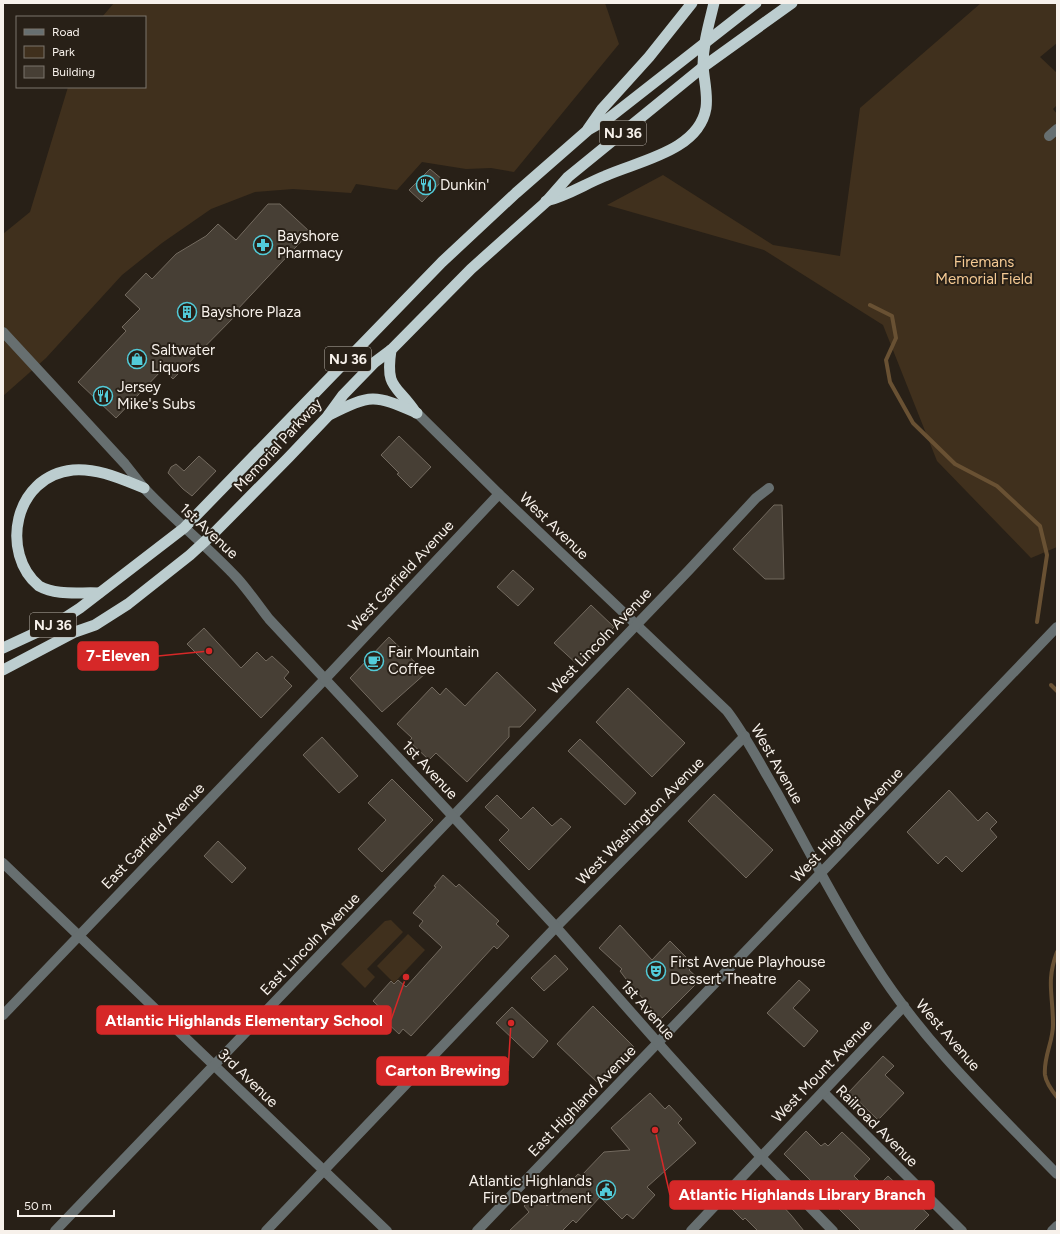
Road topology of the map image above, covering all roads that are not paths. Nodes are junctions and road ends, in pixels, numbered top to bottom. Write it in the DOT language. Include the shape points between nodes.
graph roads {
  1 [pos="692,3"];
  2 [pos="714,3"];
  3 [pos="756,3"];
  4 [pos="792,3"];
  5 [pos="704,44"];
  6 [pos="704,67"];
  7 [pos="1057,129"];
  8 [pos="588,130"];
  9 [pos="1049,136"];
  10 [pos="546,202"];
  11 [pos="3,332"];
  12 [pos="391,350"];
  13 [pos="416,413"];
  14 [pos="327,417"];
  15 [pos="144,488"];
  16 [pos="769,488"];
  17 [pos="499,494"];
  18 [pos="184,528"];
  19 [pos="203,544"];
  20 [pos="99,593"];
  21 [pos="637,625"];
  22 [pos="1057,627"];
  23 [pos="3,648"];
  24 [pos="3,670"];
  25 [pos="325,679"];
  26 [pos="745,736"];
  27 [pos="453,817"];
  28 [pos="3,863"];
  29 [pos="821,873"];
  30 [pos="556,927"];
  31 [pos="79,935"];
  32 [pos="904,1006"];
  33 [pos="3,1015"];
  34 [pos="658,1044"];
  35 [pos="214,1066"];
  36 [pos="823,1092"];
  37 [pos="761,1157"];
  38 [pos="324,1171"];
  39 [pos="1057,1174"];
  40 [pos="1057,1226"];
  41 [pos="55,1231"];
  42 [pos="266,1231"];
  43 [pos="387,1231"];
  44 [pos="477,1231"];
  45 [pos="691,1231"];
  46 [pos="832,1231"];
  47 [pos="962,1231"];
  48 [pos="1052,1231"];
  1 -- 8 [label="highway" via="602,109"];
  2 -- 5 [label="highway"];
  3 -- 5 [label="highway, NJ 36"];
  4 -- 6 [label="highway, NJ 36"];
  5 -- 6 [label="highway"];
  5 -- 8 [label="highway, NJ 36" via="609,118"];
  6 -- 10 [label="highway, NJ 36" via="568,177"];
  6 -- 10 [label="highway" via="706,108 702,121 694,133 672,149"];
  7 -- 9 [label="street"];
  8 -- 18 [label="highway, Memorial Parkway / NJ 36" via="516,192 442,262"];
  10 -- 12 [label="highway, Memorial Parkway / NJ 36" via="471,269"];
  11 -- 15 [label="street, 1st Avenue"];
  12 -- 13 [label="highway" via="388,373 390,380"];
  12 -- 14 [label="highway, Memorial Parkway / NJ 36" via="375,362 343,395"];
  13 -- 14 [label="highway" via="388,401 370,398"];
  13 -- 17 [label="street, West Avenue"];
  14 -- 19 [label="highway, Memorial Parkway / NJ 36"];
  15 -- 18 [label="street, 1st Avenue"];
  15 -- 20 [label="highway" via="98,472 72,470 58,473 25,492 12,512 8,523 8,546 17,569 27,579 52,591"];
  16 -- 21 [label="street, West Lincoln Avenue" via="756,498"];
  17 -- 21 [label="street, West Avenue"];
  17 -- 25 [label="street, West Garfield Avenue"];
  18 -- 19 [label="street, 1st Avenue"];
  18 -- 20 [label="highway, Memorial Parkway / NJ 36"];
  19 -- 24 [label="highway, Memorial Parkway / NJ 36" via="128,604 95,625 75,632"];
  19 -- 25 [label="street, 1st Avenue" via="238,579 269,619"];
  20 -- 23 [label="highway, Memorial Parkway / NJ 36" via="57,623"];
  21 -- 26 [label="street, West Avenue" via="727,711"];
  21 -- 27 [label="street, West Lincoln Avenue"];
  22 -- 29 [label="street, West Highland Avenue"];
  25 -- 27 [label="street, 1st Avenue"];
  25 -- 31 [label="street, East Garfield Avenue"];
  26 -- 29 [label="street, West Avenue"];
  26 -- 30 [label="street, West Washington Avenue"];
  27 -- 30 [label="street, 1st Avenue"];
  27 -- 35 [label="street, East Lincoln Avenue"];
  28 -- 31 [label="street, 3rd Avenue"];
  29 -- 32 [label="street, West Avenue" via="872,961"];
  29 -- 34 [label="street, West Highland Avenue"];
  30 -- 34 [label="street, 1st Avenue"];
  30 -- 38 [label="street, West Washington Avenue"];
  31 -- 33 [label="street, East Garfield Avenue"];
  31 -- 35 [label="street, 3rd Avenue"];
  32 -- 36 [label="street, West Mount Avenue"];
  32 -- 39 [label="street, West Avenue" via="946,1058"];
  34 -- 37 [label="street, 1st Avenue"];
  34 -- 44 [label="street, East Highland Avenue"];
  35 -- 38 [label="street, 3rd Avenue"];
  35 -- 41 [label="street, East Lincoln Avenue"];
  36 -- 37 [label="street, West Mount Avenue"];
  36 -- 47 [label="street, Railroad Avenue"];
  37 -- 45 [label="street, West Mount Avenue"];
  37 -- 46 [label="street, 1st Avenue"];
  38 -- 42 [label="street, West Washington Avenue"];
  38 -- 43 [label="street, 3rd Avenue"];
  40 -- 48 [label="street"];
}
